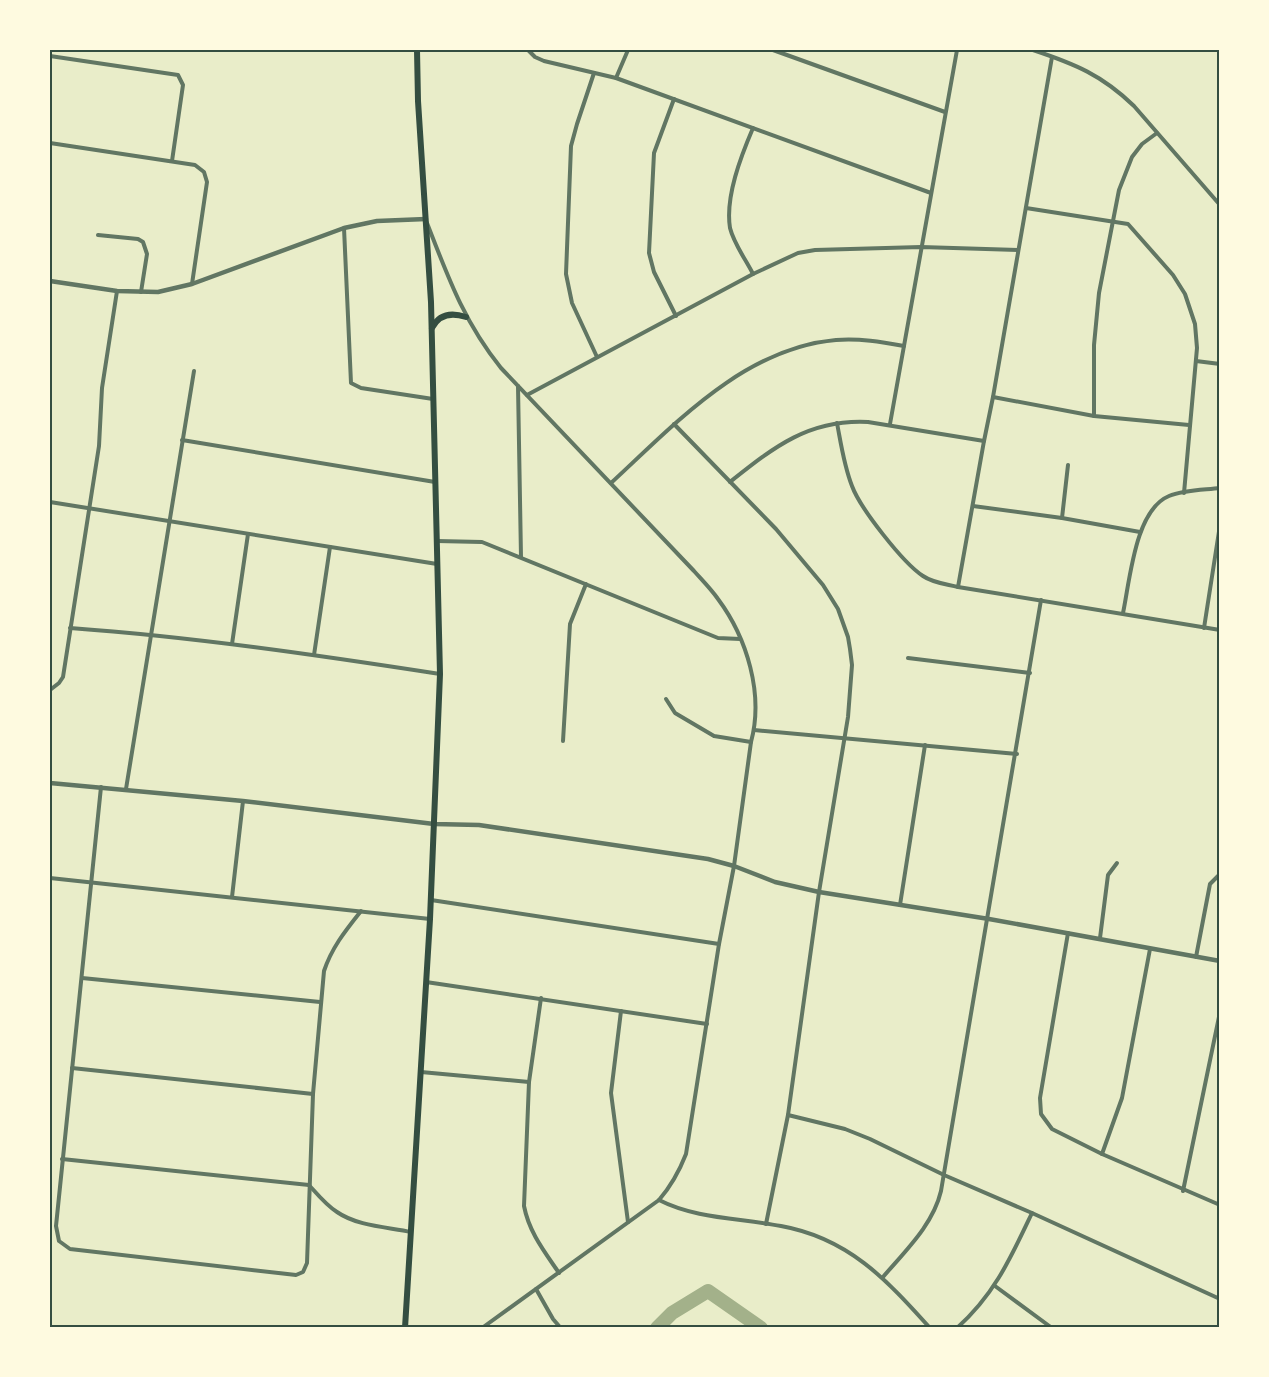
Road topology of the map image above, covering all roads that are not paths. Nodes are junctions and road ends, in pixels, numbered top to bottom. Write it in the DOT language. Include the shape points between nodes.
graph roads {
  1 [pos="417,50"];
  2 [pos="528,50"];
  3 [pos="628,50"];
  4 [pos="773,50"];
  5 [pos="957,50"];
  6 [pos="1033,50"];
  7 [pos="50,56"];
  8 [pos="1052,57"];
  9 [pos="594,73"];
  10 [pos="616,78"];
  11 [pos="674,99"];
  12 [pos="945,112"];
  13 [pos="753,128"];
  14 [pos="1157,133"];
  15 [pos="50,143"];
  16 [pos="172,161"];
  17 [pos="931,193"];
  18 [pos="1220,205"];
  19 [pos="1026,208"];
  20 [pos="426,219"];
  21 [pos="1113,222"];
  22 [pos="344,228"];
  23 [pos="98,235"];
  24 [pos="921,248"];
  25 [pos="1018,250"];
  26 [pos="753,274"];
  27 [pos="50,280"];
  28 [pos="192,284"];
  29 [pos="117,291"];
  30 [pos="141,293"];
  31 [pos="676,315"];
  32 [pos="466,317"];
  33 [pos="432,329"];
  34 [pos="904,346"];
  35 [pos="597,357"];
  36 [pos="1196,361"];
  37 [pos="1220,364"];
  38 [pos="194,371"];
  39 [pos="518,385"];
  40 [pos="527,395"];
  41 [pos="993,397"];
  42 [pos="433,399"];
  43 [pos="1094,416"];
  44 [pos="837,423"];
  45 [pos="674,424"];
  46 [pos="890,424"];
  47 [pos="1190,425"];
  48 [pos="182,440"];
  49 [pos="984,441"];
  50 [pos="1068,465"];
  51 [pos="435,482"];
  52 [pos="730,482"];
  53 [pos="611,483"];
  54 [pos="1220,488"];
  55 [pos="1184,493"];
  56 [pos="50,502"];
  57 [pos="973,506"];
  58 [pos="89,509"];
  59 [pos="1062,518"];
  60 [pos="170,521"];
  61 [pos="1220,525"];
  62 [pos="1140,532"];
  63 [pos="248,534"];
  64 [pos="437,541"];
  65 [pos="330,547"];
  66 [pos="520,557"];
  67 [pos="438,564"];
  68 [pos="586,584"];
  69 [pos="958,586"];
  70 [pos="1041,600"];
  71 [pos="1123,613"];
  72 [pos="70,628"];
  73 [pos="1204,628"];
  74 [pos="1220,630"];
  75 [pos="152,634"];
  76 [pos="740,639"];
  77 [pos="232,644"];
  78 [pos="314,655"];
  79 [pos="908,658"];
  80 [pos="1029,673"];
  81 [pos="440,674"];
  82 [pos="50,690"];
  83 [pos="666,699"];
  84 [pos="754,730"];
  85 [pos="844,739"];
  86 [pos="563,741"];
  87 [pos="750,742"];
  88 [pos="925,745"];
  89 [pos="1017,754"];
  90 [pos="50,783"];
  91 [pos="101,786"];
  92 [pos="126,789"];
  93 [pos="243,801"];
  94 [pos="434,824"];
  95 [pos="1117,863"];
  96 [pos="734,866"];
  97 [pos="1220,874"];
  98 [pos="50,878"];
  99 [pos="92,883"];
  100 [pos="819,892"];
  101 [pos="232,897"];
  102 [pos="431,900"];
  103 [pos="900,905"];
  104 [pos="361,911"];
  105 [pos="430,919"];
  106 [pos="989,919"];
  107 [pos="1068,933"];
  108 [pos="1100,938"];
  109 [pos="719,944"];
  110 [pos="1150,949"];
  111 [pos="1196,957"];
  112 [pos="1220,961"];
  113 [pos="82,978"];
  114 [pos="426,982"];
  115 [pos="541,998"];
  116 [pos="320,1002"];
  117 [pos="621,1011"];
  118 [pos="1220,1012"];
  119 [pos="707,1024"];
  120 [pos="72,1068"];
  121 [pos="421,1072"];
  122 [pos="529,1082"];
  123 [pos="313,1094"];
  124 [pos="788,1115"];
  125 [pos="1102,1154"];
  126 [pos="62,1159"];
  127 [pos="944,1175"];
  128 [pos="309,1185"];
  129 [pos="1183,1191"];
  130 [pos="659,1200"];
  131 [pos="1220,1205"];
  132 [pos="1032,1213"];
  133 [pos="628,1222"];
  134 [pos="766,1224"];
  135 [pos="411,1232"];
  136 [pos="559,1273"];
  137 [pos="883,1277"];
  138 [pos="995,1286"];
  139 [pos="536,1289"];
  140 [pos="1220,1299"];
  141 [pos="560,1326"];
  142 [pos="405,1328"];
  143 [pos="482,1328"];
  144 [pos="930,1328"];
  145 [pos="957,1328"];
  146 [pos="1052,1328"];
  1 -- 20 [label="main road"];
  2 -- 9 [label="street" via="544,61"];
  3 -- 10 [label="street"];
  4 -- 12 [label="street"];
  5 -- 12 [label="street"];
  6 -- 8 [label="street"];
  7 -- 16 [label="street" via="175,74 180,78 183,84"];
  8 -- 14 [label="street" via="1104,80"];
  8 -- 19 [label="street"];
  9 -- 10 [label="street"];
  9 -- 35 [label="street" via="572,146 566,274 572,303"];
  10 -- 11 [label="street"];
  11 -- 13 [label="street"];
  11 -- 31 [label="street" via="654,153 649,253 654,272"];
  12 -- 17 [label="street"];
  13 -- 17 [label="street"];
  13 -- 26 [label="street" via="730,204 730,228"];
  14 -- 18 [label="street"];
  14 -- 21 [label="street" via="1142,144 1129,163"];
  15 -- 16 [label="street"];
  16 -- 28 [label="street" via="195,165 204,172 207,182"];
  17 -- 24 [label="street"];
  19 -- 21 [label="street"];
  19 -- 25 [label="street"];
  20 -- 22 [label="street" via="377,221"];
  20 -- 32 [label="street"];
  20 -- 33 [label="main road"];
  21 -- 36 [label="street" via="1128,224 1179,284 1196,324"];
  21 -- 43 [label="street" via="1099,293"];
  22 -- 28 [label="street"];
  22 -- 42 [label="street" via="351,383"];
  23 -- 30 [label="street" via="138,239 145,244"];
  24 -- 25 [label="street"];
  24 -- 26 [label="street" via="815,250 782,259"];
  24 -- 34 [label="street"];
  25 -- 41 [label="street"];
  26 -- 31 [label="street"];
  27 -- 29 [label="street"];
  28 -- 30 [label="street"];
  29 -- 30 [label="street"];
  29 -- 58 [label="street"];
  31 -- 35 [label="street"];
  32 -- 33 [label="main road" via="444,316"];
  32 -- 39 [label="street" via="490,354"];
  33 -- 42 [label="main road"];
  34 -- 45 [label="street" via="857,340 805,346 741,374"];
  34 -- 46 [label="street"];
  35 -- 40 [label="street"];
  36 -- 37 [label="street"];
  36 -- 47 [label="street"];
  38 -- 48 [label="street"];
  39 -- 40 [label="street"];
  39 -- 66 [label="street"];
  40 -- 53 [label="street"];
  41 -- 43 [label="street"];
  41 -- 49 [label="street"];
  42 -- 51 [label="main road"];
  43 -- 47 [label="street"];
  44 -- 46 [label="street"];
  44 -- 52 [label="street" via="783,442"];
  44 -- 69 [label="street" via="858,501 913,568 937,582"];
  45 -- 52 [label="street"];
  45 -- 53 [label="street"];
  46 -- 49 [label="street"];
  47 -- 55 [label="street"];
  48 -- 51 [label="street"];
  48 -- 60 [label="street"];
  49 -- 57 [label="street"];
  50 -- 59 [label="street"];
  51 -- 64 [label="main road"];
  52 -- 85 [label="street" via="776,529 838,609 851,657"];
  53 -- 76 [label="street" via="719,600"];
  54 -- 55 [label="street"];
  55 -- 62 [label="street" via="1168,497 1154,507"];
  56 -- 58 [label="street"];
  57 -- 59 [label="street"];
  57 -- 69 [label="street"];
  58 -- 60 [label="street"];
  58 -- 72 [label="street"];
  59 -- 62 [label="street"];
  60 -- 63 [label="street"];
  60 -- 75 [label="street"];
  61 -- 73 [label="street"];
  62 -- 71 [label="street"];
  63 -- 65 [label="street"];
  63 -- 77 [label="street"];
  64 -- 66 [label="street" via="482,542"];
  64 -- 67 [label="main road"];
  65 -- 67 [label="street"];
  65 -- 78 [label="street"];
  66 -- 68 [label="street"];
  67 -- 81 [label="main road"];
  68 -- 76 [label="street" via="718,638"];
  68 -- 86 [label="street" via="570,624"];
  69 -- 70 [label="street"];
  70 -- 71 [label="street"];
  70 -- 80 [label="street"];
  71 -- 73 [label="street"];
  72 -- 75 [label="street"];
  72 -- 82 [label="street" via="63,677"];
  73 -- 74 [label="street"];
  75 -- 77 [label="street"];
  75 -- 92 [label="street"];
  76 -- 84 [label="street" via="755,692"];
  77 -- 78 [label="street"];
  78 -- 81 [label="street"];
  79 -- 80 [label="street"];
  80 -- 89 [label="street"];
  81 -- 94 [label="main road"];
  83 -- 87 [label="street" via="675,713 714,736"];
  84 -- 85 [label="street"];
  84 -- 87 [label="street"];
  85 -- 88 [label="street"];
  85 -- 100 [label="street"];
  87 -- 96 [label="street"];
  88 -- 89 [label="street"];
  88 -- 103 [label="street"];
  89 -- 106 [label="street"];
  90 -- 91 [label="street"];
  91 -- 92 [label="street"];
  91 -- 99 [label="street"];
  92 -- 93 [label="street"];
  93 -- 94 [label="street"];
  93 -- 101 [label="street"];
  94 -- 96 [label="street" via="479,825"];
  94 -- 102 [label="main road"];
  95 -- 108 [label="street" via="1108,875"];
  96 -- 100 [label="street" via="775,882"];
  96 -- 109 [label="street"];
  97 -- 111 [label="street" via="1209,884"];
  98 -- 99 [label="street"];
  99 -- 101 [label="street"];
  99 -- 113 [label="street"];
  100 -- 103 [label="street"];
  100 -- 124 [label="street"];
  101 -- 104 [label="street"];
  102 -- 105 [label="main road"];
  102 -- 109 [label="street"];
  103 -- 106 [label="street"];
  104 -- 105 [label="street"];
  104 -- 116 [label="street" via="330,954"];
  105 -- 114 [label="main road"];
  106 -- 107 [label="street"];
  106 -- 127 [label="street"];
  107 -- 108 [label="street"];
  107 -- 125 [label="street" via="1039,1104 1043,1119 1052,1129"];
  108 -- 110 [label="street"];
  109 -- 119 [label="street"];
  110 -- 111 [label="street"];
  110 -- 125 [label="street" via="1122,1098"];
  111 -- 112 [label="street"];
  113 -- 116 [label="street"];
  113 -- 120 [label="street"];
  114 -- 115 [label="street"];
  114 -- 121 [label="main road"];
  115 -- 117 [label="street"];
  115 -- 122 [label="street"];
  116 -- 123 [label="street"];
  117 -- 119 [label="street"];
  117 -- 133 [label="street" via="611,1093"];
  118 -- 129 [label="street"];
  119 -- 130 [label="street" via="686,1154 676,1178"];
  120 -- 123 [label="street"];
  120 -- 126 [label="street"];
  121 -- 122 [label="street"];
  121 -- 135 [label="main road"];
  122 -- 136 [label="street" via="524,1206 533,1235"];
  123 -- 128 [label="street"];
  124 -- 127 [label="street" via="845,1129"];
  124 -- 134 [label="street"];
  125 -- 129 [label="street"];
  126 -- 128 [label="street"];
  126 -- 128 [label="street" via="56,1226 57,1237 64,1246 77,1251 296,1275 306,1268"];
  127 -- 132 [label="street"];
  127 -- 137 [label="street" via="935,1212"];
  128 -- 135 [label="street" via="325,1203 353,1220"];
  129 -- 131 [label="street"];
  130 -- 133 [label="street"];
  130 -- 134 [label="street" via="688,1212"];
  132 -- 138 [label="street"];
  132 -- 140 [label="street"];
  133 -- 136 [label="street"];
  134 -- 137 [label="street" via="798,1230 838,1246"];
  135 -- 142 [label="main road"];
  136 -- 139 [label="street"];
  137 -- 144 [label="street"];
  138 -- 145 [label="street"];
  138 -- 146 [label="street"];
  139 -- 141 [label="street"];
  139 -- 143 [label="street"];
}
